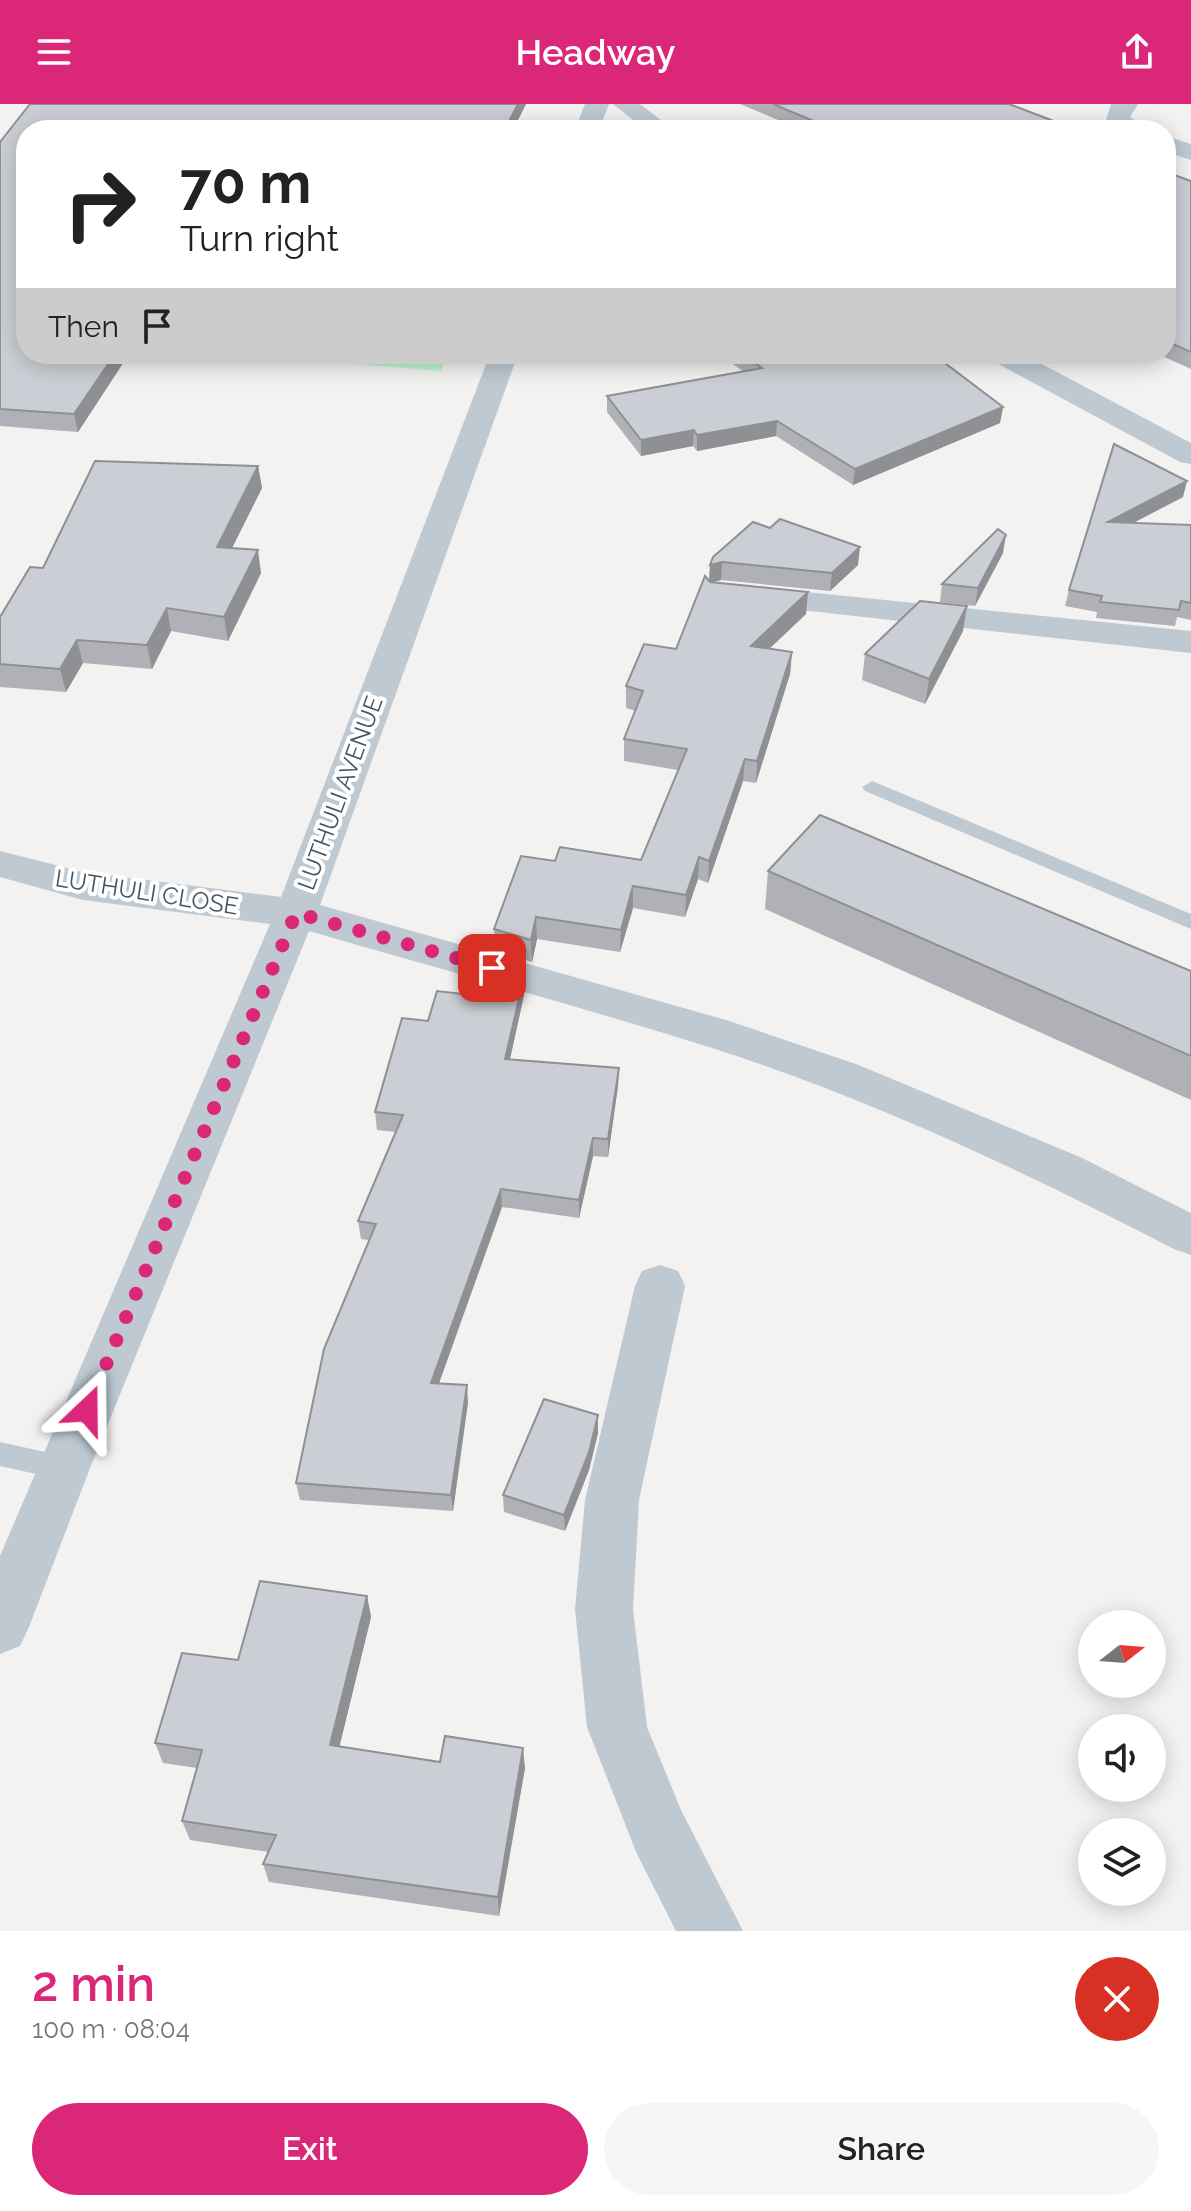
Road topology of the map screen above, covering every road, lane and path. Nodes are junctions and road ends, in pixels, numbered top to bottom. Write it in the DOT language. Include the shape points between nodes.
graph roads {
  1 [pos="625,104"];
  2 [pos="648,120"];
  3 [pos="500,364"];
  4 [pos="1020,364"];
  5 [pos="1191,455"];
  6 [pos="721,593"];
  7 [pos="1191,642"];
  8 [pos="872,787"];
  9 [pos="0,864"];
  10 [pos="296,913"];
  11 [pos="1191,922"];
  12 [pos="1191,1235"];
  13 [pos="660,1286"];
  14 [pos="0,1454"];
  15 [pos="63,1468"];
  16 [pos="0,1627"];
  17 [pos="711,1931"];
  1 -- 2 [label="street"];
  3 -- 10 [label="street, LUTHULI AVENUE"];
  4 -- 5 [label="street"];
  6 -- 7 [label="street"];
  8 -- 11 [label="lane"];
  9 -- 10 [label="street, LUTHULI CLOSE" via="83,886"];
  10 -- 12 [label="street, LUTHULI CLOSE" via="726,1036 840,1076 1063,1170"];
  10 -- 15 [label="street, LUTHULI AVENUE"];
  13 -- 17 [label="street" via="612,1500 604,1609 617,1727 659,1832"];
  14 -- 15 [label="lane"];
  15 -- 16 [label="street, LUTHULI AVENUE"];
}
